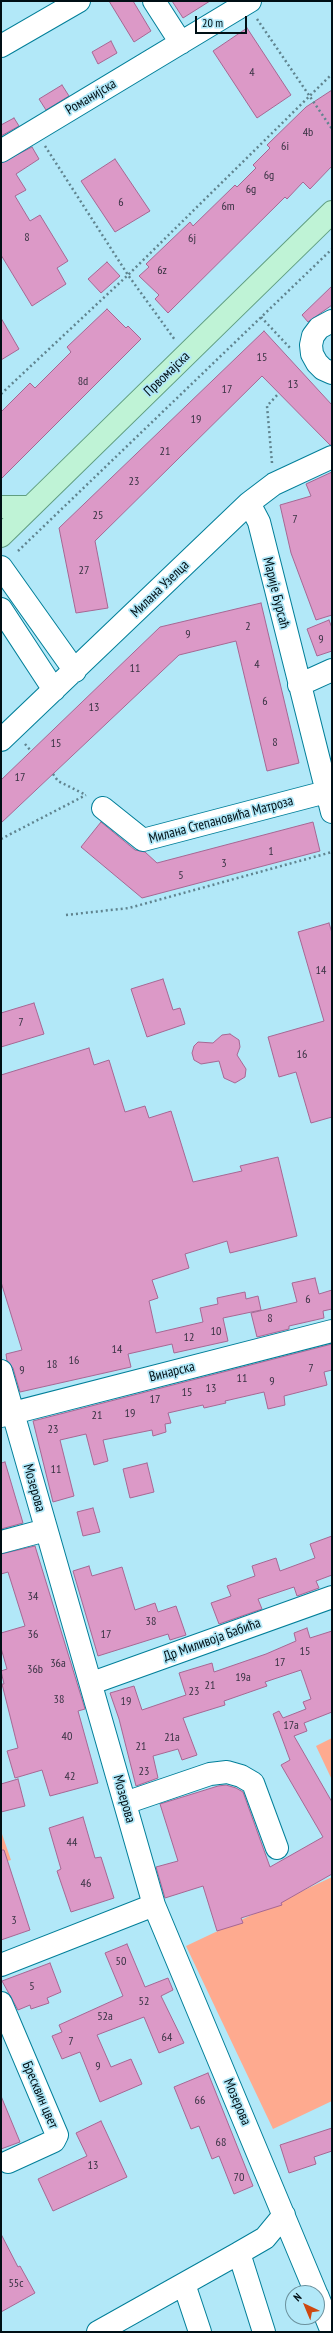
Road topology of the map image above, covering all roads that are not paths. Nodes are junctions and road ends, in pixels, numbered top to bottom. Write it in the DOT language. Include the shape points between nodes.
graph roads {
  1 [pos="79,1"];
  2 [pos="154,1"];
  3 [pos="248,2"];
  4 [pos="181,43"];
  5 [pos="1,46"];
  6 [pos="1,151"];
  7 [pos="332,212"];
  8 [pos="332,321"];
  9 [pos="332,373"];
  10 [pos="332,457"];
  11 [pos="249,503"];
  12 [pos="1,507"];
  13 [pos="29,507"];
  14 [pos="1,536"];
  15 [pos="1,566"];
  16 [pos="1,608"];
  17 [pos="332,670"];
  18 [pos="75,671"];
  19 [pos="299,686"];
  20 [pos="54,690"];
  21 [pos="1,740"];
  22 [pos="326,792"];
  23 [pos="103,808"];
  24 [pos="332,812"];
  25 [pos="332,1331"];
  26 [pos="1,1371"];
  27 [pos="6,1414"];
  28 [pos="46,1530"];
  29 [pos="1,1542"];
  30 [pos="332,1597"];
  31 [pos="92,1683"];
  32 [pos="125,1803"];
  33 [pos="277,1848"];
  34 [pos="154,1905"];
  35 [pos="1,1965"];
  36 [pos="1,2002"];
  37 [pos="8,2162"];
  38 [pos="284,2215"];
  39 [pos="238,2253"];
  40 [pos="184,2284"];
  41 [pos="312,2285"];
  42 [pos="325,2315"];
  43 [pos="107,2330"];
  44 [pos="200,2332"];
  45 [pos="264,2332"];
  46 [pos="332,2332"];
  1 -- 5 [label="street"];
  2 -- 4 [label="street"];
  3 -- 4 [label="street, Романијска"];
  4 -- 6 [label="street, Романијска"];
  7 -- 13 [label="main road, Првомајска"];
  8 -- 9 [label="street" via="319,328 313,336 311,345 316,363"];
  10 -- 11 [label="street, Милана Узелца" via="274,484"];
  11 -- 18 [label="street, Милана Узелца"];
  11 -- 19 [label="street, Марије Бурсаћ" via="259,522"];
  12 -- 13 [label="main road"];
  13 -- 14 [label="main road, Првомајска"];
  15 -- 18 [label="street"];
  16 -- 20 [label="street"];
  17 -- 19 [label="street"];
  18 -- 20 [label="street, Милана Узелца"];
  19 -- 22 [label="street, Марије Бурсаћ"];
  20 -- 21 [label="street, Милана Узелца"];
  22 -- 23 [label="street, Милана Степановића Матроза" via="143,840"];
  22 -- 24 [label="street, Марије Бурсаћ"];
  25 -- 27 [label="street, Винарска"];
  26 -- 27 [label="street, Мозерова"];
  27 -- 28 [label="street, Мозерова"];
  28 -- 29 [label="street"];
  28 -- 31 [label="street, Мозерова"];
  30 -- 31 [label="street, Др Миливоја Бабића"];
  31 -- 32 [label="street, Мозерова"];
  32 -- 33 [label="street" via="210,1774 226,1772 240,1776 253,1783"];
  32 -- 34 [label="street, Мозерова"];
  34 -- 35 [label="street"];
  34 -- 38 [label="street, Мозерова"];
  36 -- 37 [label="street, Бресквин цвет" via="57,2135 54,2140"];
  38 -- 39 [label="street" via="264,2238"];
  38 -- 41 [label="street, Мозерова"];
  39 -- 40 [label="street"];
  39 -- 45 [label="street"];
  40 -- 43 [label="street"];
  40 -- 44 [label="street"];
  42 -- 46 [label="street, Мозерова"];
}
